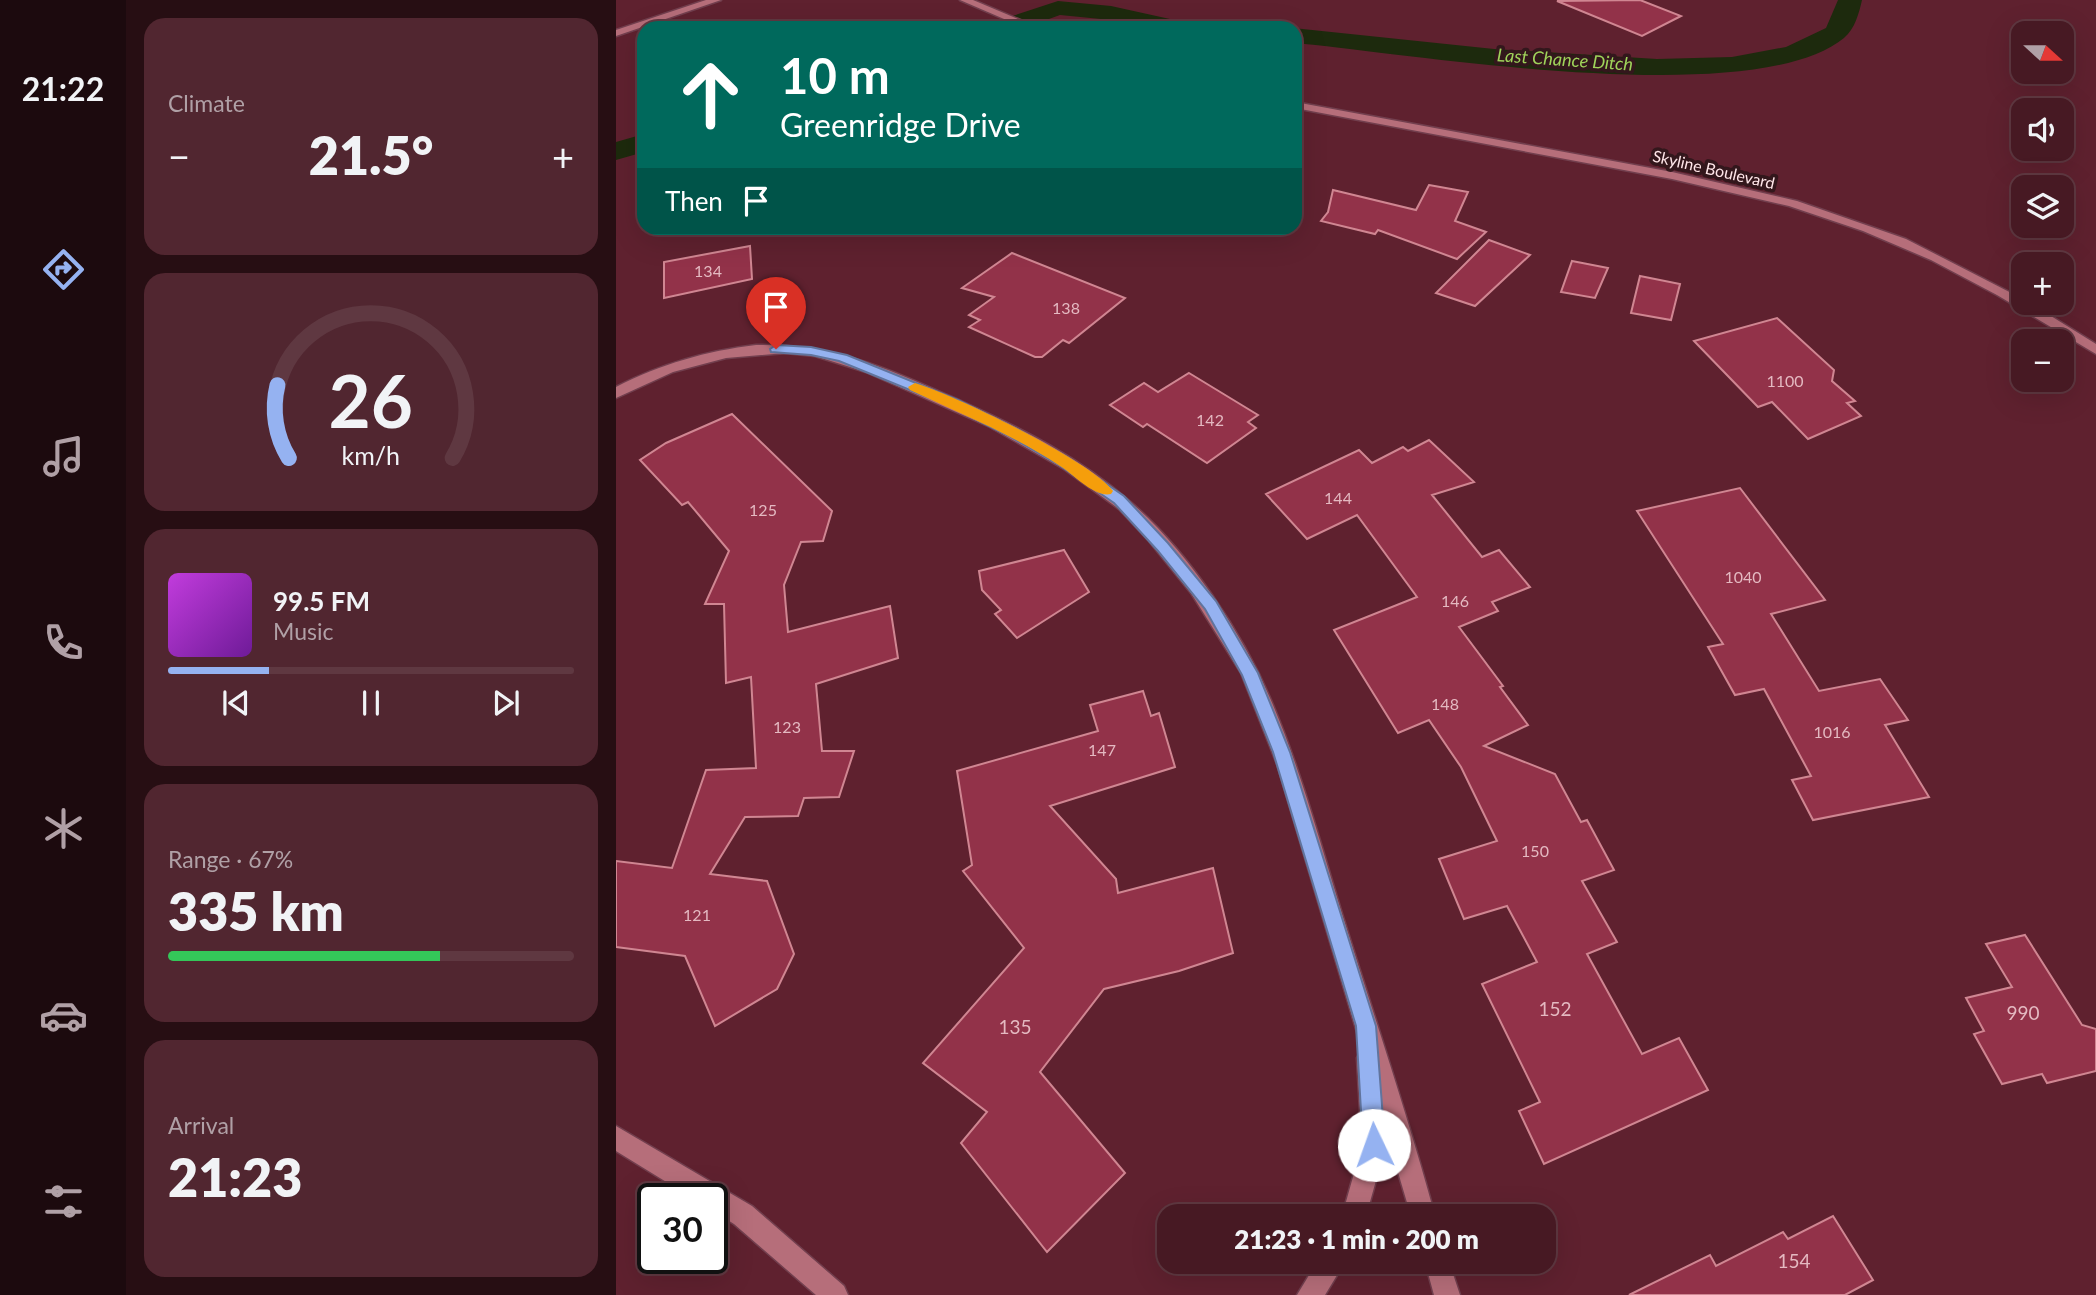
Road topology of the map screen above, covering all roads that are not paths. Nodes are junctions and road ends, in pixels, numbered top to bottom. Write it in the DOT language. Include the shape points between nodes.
graph roads {
  1 [pos="716,0"];
  2 [pos="974,1"];
  3 [pos="652,21"];
  4 [pos="1018,21"];
  5 [pos="637,26"];
  6 [pos="616,33"];
  7 [pos="1302,106"];
  8 [pos="2096,351"];
  9 [pos="616,393"];
  10 [pos="1366,1026"];
  11 [pos="616,1138"];
  12 [pos="1357,1204"];
  13 [pos="1419,1204"];
  14 [pos="1324,1274"];
  15 [pos="1441,1274"];
  16 [pos="835,1295"];
  17 [pos="1310,1295"];
  18 [pos="1447,1295"];
  1 -- 3 [label="street"];
  2 -- 4 [label="street"];
  5 -- 6 [label="street"];
  7 -- 8 [label="street, Skyline Boulevard" via="1680,176 1834,216 1959,270"];
  9 -- 10 [label="street" via="658,373 733,353 776,349 832,356 954,403 1064,461 1119,499 1210,605 1250,673 1282,752"];
  10 -- 12 [label="street" via="1374,1145"];
  10 -- 13 [label="street"];
  11 -- 16 [label="street" via="743,1215"];
  14 -- 17 [label="street"];
  15 -- 18 [label="street"];
}
